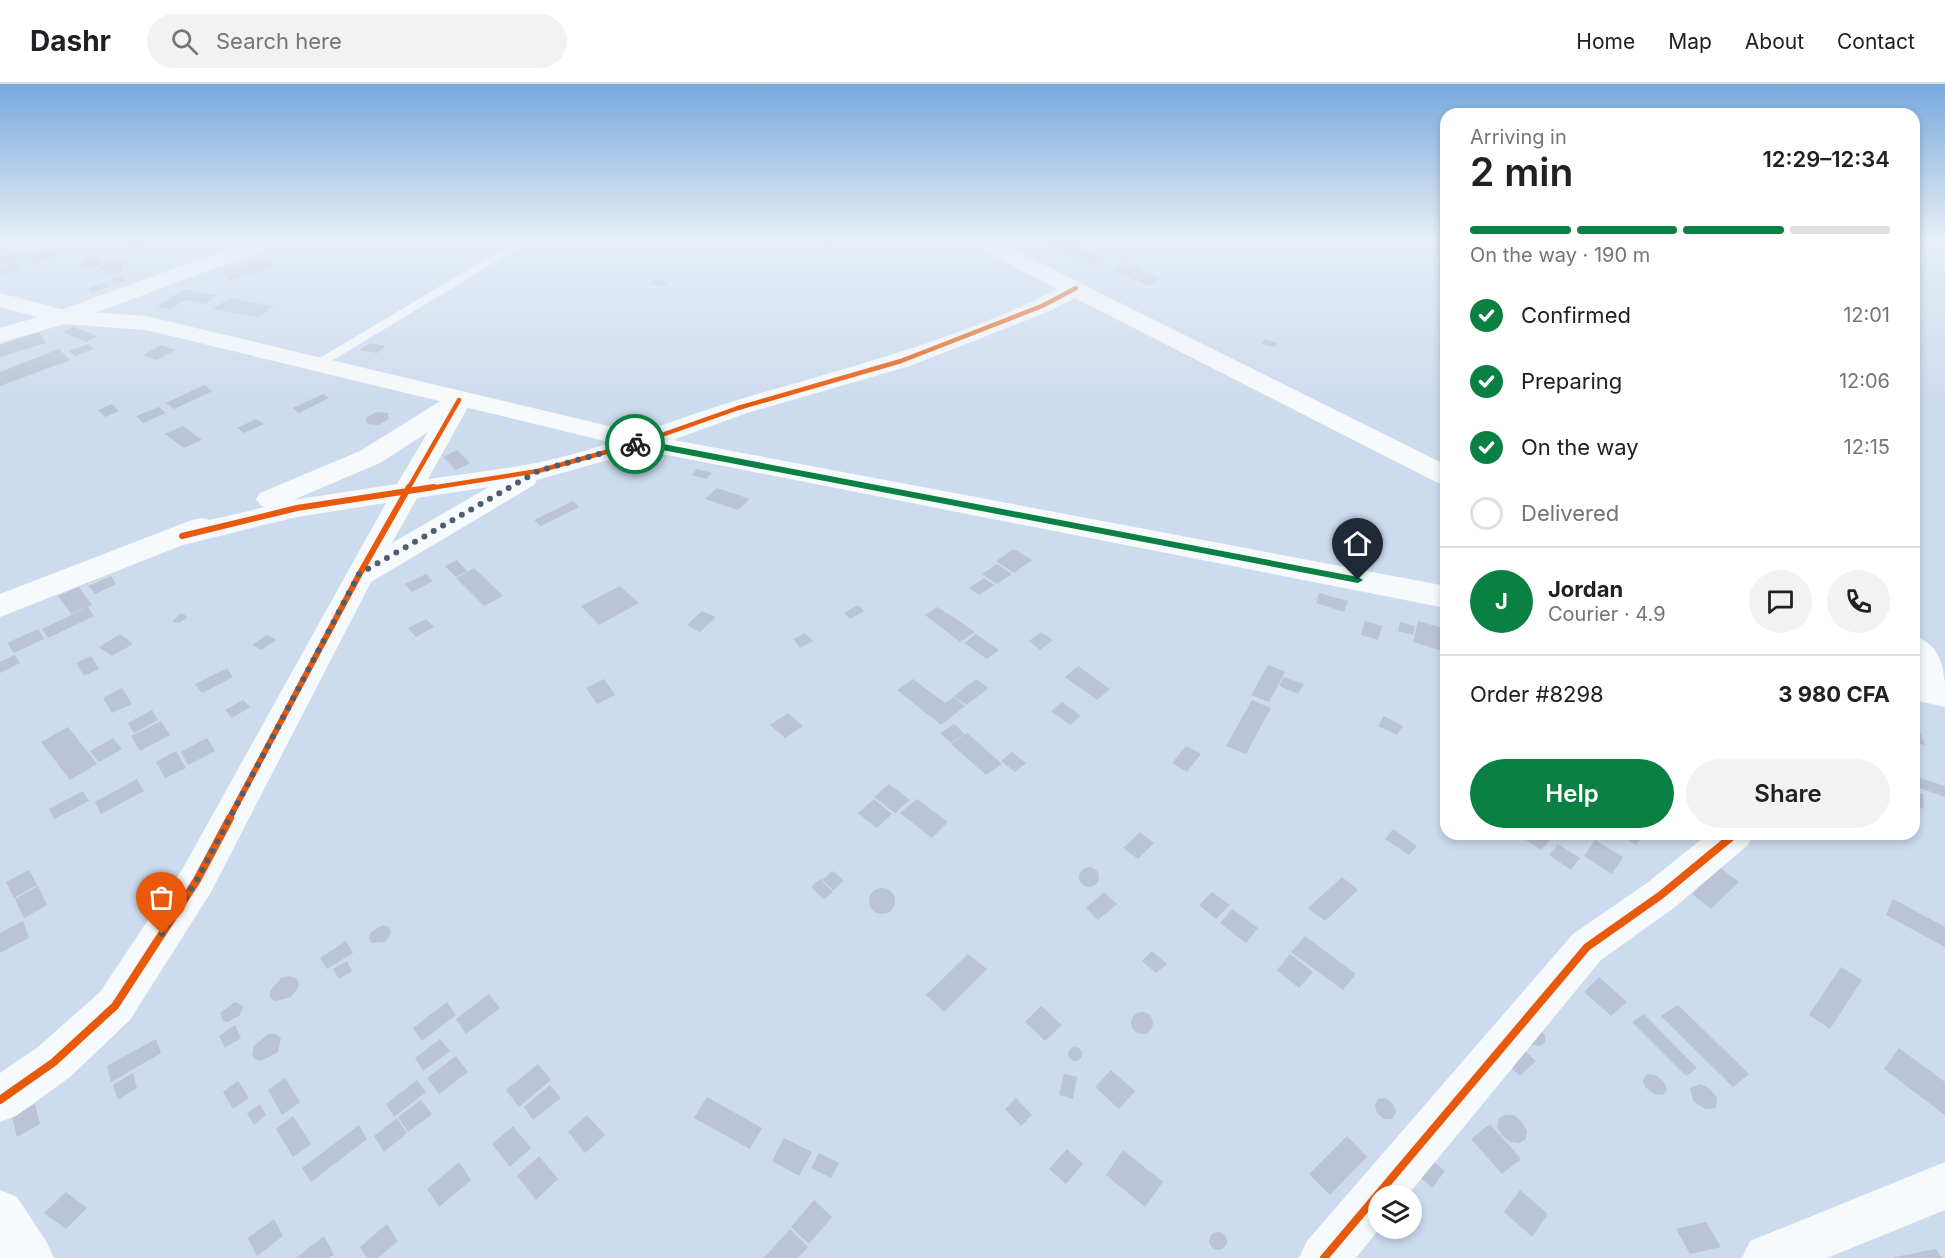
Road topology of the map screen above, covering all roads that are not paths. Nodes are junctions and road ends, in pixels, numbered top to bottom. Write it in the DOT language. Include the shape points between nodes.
graph roads {
  1 [pos="126,294"];
  2 [pos="435,294"];
  3 [pos="1065,294"];
  4 [pos="1087,294"];
  5 [pos="0,300"];
  6 [pos="63,317"];
  7 [pos="0,336"];
  8 [pos="315,365"];
  9 [pos="459,400"];
  10 [pos="642,442"];
  11 [pos="538,471"];
  12 [pos="1440,473"];
  13 [pos="410,489"];
  14 [pos="182,536"];
  15 [pos="359,574"];
  16 [pos="1440,596"];
  17 [pos="0,606"];
  18 [pos="1920,657"];
  19 [pos="1920,688"];
  20 [pos="1945,692"];
  21 [pos="1728,840"];
  22 [pos="0,1100"];
  23 [pos="1945,1186"];
  24 [pos="0,1214"];
  25 [pos="29,1258"];
  26 [pos="1324,1258"];
  27 [pos="1767,1258"];
  1 -- 6 [label="street"];
  2 -- 8 [label="lane"];
  3 -- 10 [label="street" via="901,361 738,408"];
  4 -- 12 [label="street"];
  5 -- 6 [label="street"];
  6 -- 7 [label="street"];
  6 -- 8 [label="street" via="146,323"];
  8 -- 9 [label="street"];
  9 -- 10 [label="street"];
  9 -- 13 [label="street"];
  9 -- 14 [label="street" via="370,457"];
  10 -- 11 [label="street"];
  10 -- 16 [label="street"];
  11 -- 13 [label="street"];
  11 -- 15 [label="street"];
  13 -- 14 [label="street" via="297,508"];
  13 -- 15 [label="street"];
  14 -- 17 [label="street"];
  15 -- 22 [label="street" via="197,880 115,1006 54,1062"];
  18 -- 20 [label="street"];
  19 -- 20 [label="street"];
  21 -- 26 [label="street" via="1661,895 1587,947"];
  23 -- 27 [label="street"];
  24 -- 25 [label="street"];
}
